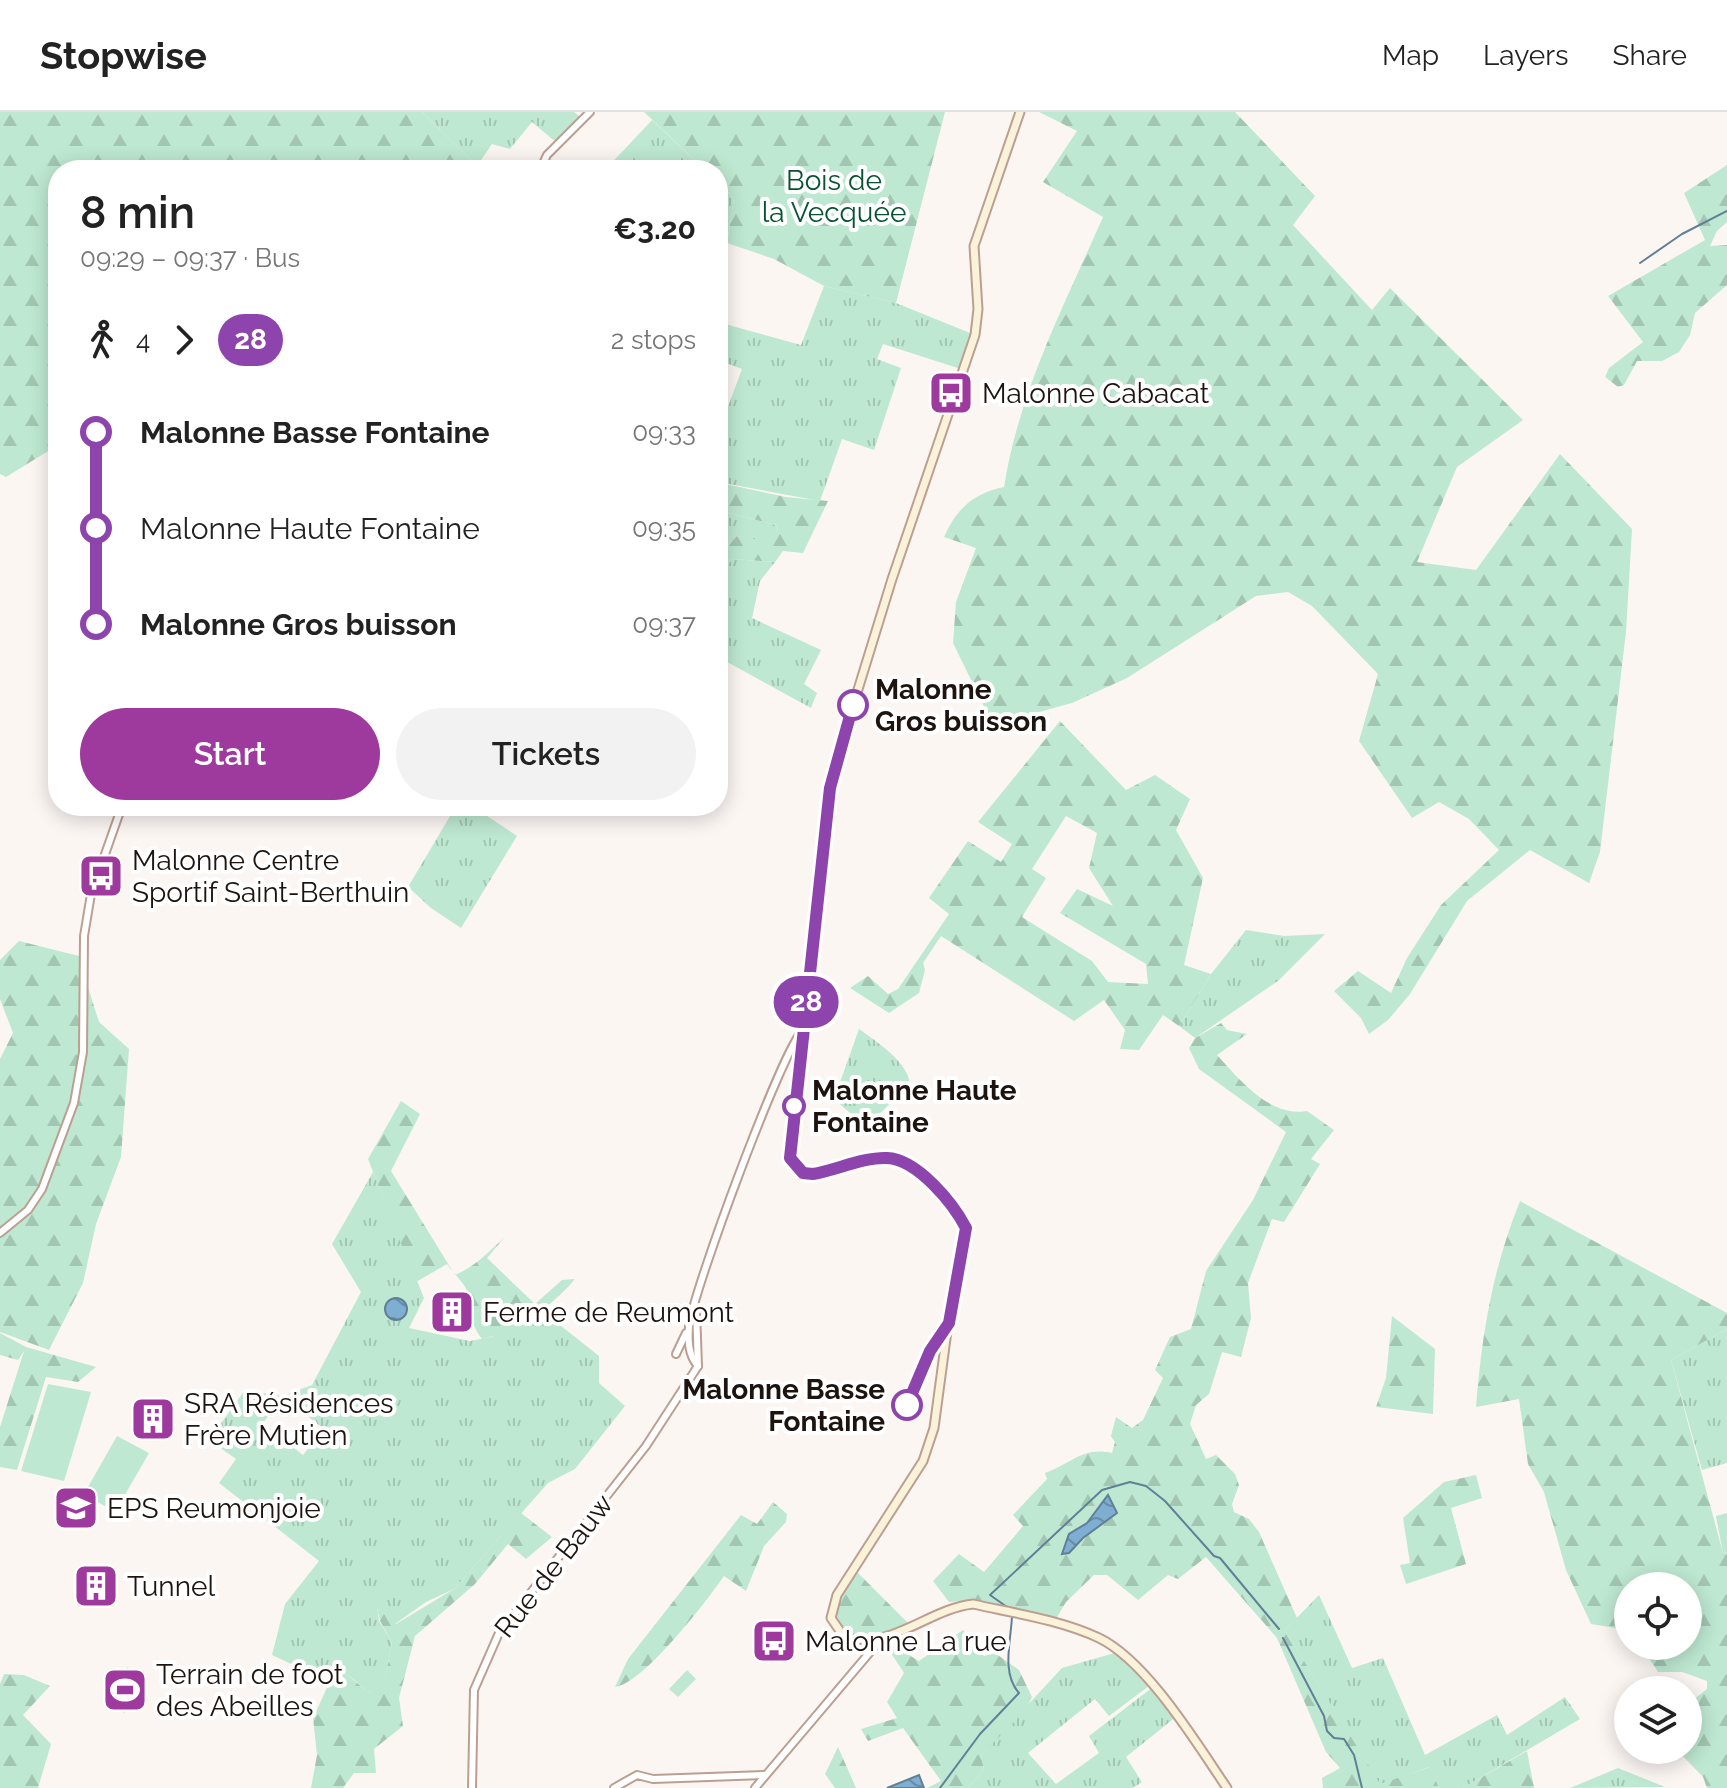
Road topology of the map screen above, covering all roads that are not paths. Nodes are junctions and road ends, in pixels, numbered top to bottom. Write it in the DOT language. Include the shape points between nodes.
graph roads {
  1 [pos="590,112"];
  2 [pos="1020,112"];
  3 [pos="545,160"];
  4 [pos="118,816"];
  5 [pos="803,1030"];
  6 [pos="0,1233"];
  7 [pos="696,1295"];
  8 [pos="689,1326"];
  9 [pos="676,1354"];
  10 [pos="698,1366"];
  11 [pos="882,1638"];
  12 [pos="765,1775"];
  13 [pos="472,1788"];
  14 [pos="614,1788"];
  15 [pos="755,1788"];
  16 [pos="1227,1788"];
  1 -- 3 [label="street"];
  2 -- 5 [label="main road" via="974,246 975,335 892,579 830,788"];
  4 -- 6 [label="street" via="91,894 84,936 83,1052 74,1103 42,1189 28,1210"];
  5 -- 7 [label="street" via="774,1090"];
  5 -- 11 [label="main road" via="790,1144 795,1168 813,1174 878,1159 899,1160 923,1177 966,1228 952,1290 934,1428 923,1461 831,1609 833,1625 844,1637"];
  7 -- 8 [label="street"];
  7 -- 10 [label="street"];
  8 -- 9 [label="street"];
  8 -- 10 [label="street" via="692,1359"];
  10 -- 13 [label="street, Rue de Bauw" via="646,1446 499,1633 474,1690"];
  11 -- 12 [label="street"];
  11 -- 16 [label="main road" via="952,1607 973,1604 1089,1634 1111,1645 1151,1684"];
  12 -- 14 [label="street" via="637,1775"];
  12 -- 15 [label="street"];
}
